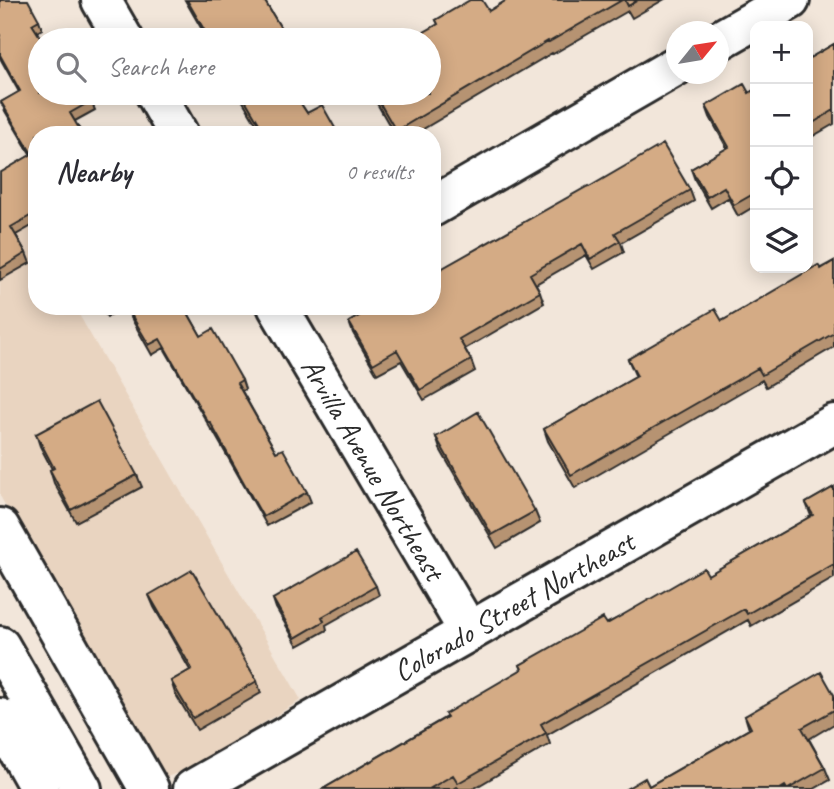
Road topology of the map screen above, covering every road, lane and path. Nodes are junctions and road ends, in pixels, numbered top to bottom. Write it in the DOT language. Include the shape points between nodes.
graph roads {
  1 [pos="101,0"];
  2 [pos="790,0"];
  3 [pos="117,28"];
  4 [pos="729,35"];
  5 [pos="666,72"];
  6 [pos="162,105"];
  7 [pos="174,126"];
  8 [pos="441,201"];
  9 [pos="282,315"];
  10 [pos="834,424"];
  11 [pos="0,528"];
  12 [pos="469,632"];
  13 [pos="0,646"];
  14 [pos="0,718"];
  15 [pos="40,789"];
  16 [pos="82,789"];
  17 [pos="149,789"];
  18 [pos="192,789"];
  1 -- 3 [label="street"];
  2 -- 4 [label="street"];
  5 -- 8 [label="street"];
  6 -- 7 [label="street"];
  9 -- 12 [label="street, Arvilla Avenue Northeast"];
  10 -- 12 [label="street, Colorado Street Northeast"];
  11 -- 17 [label="street"];
  12 -- 18 [label="street, Colorado Street Northeast"];
  13 -- 16 [label="street"];
  14 -- 15 [label="street"];
}
